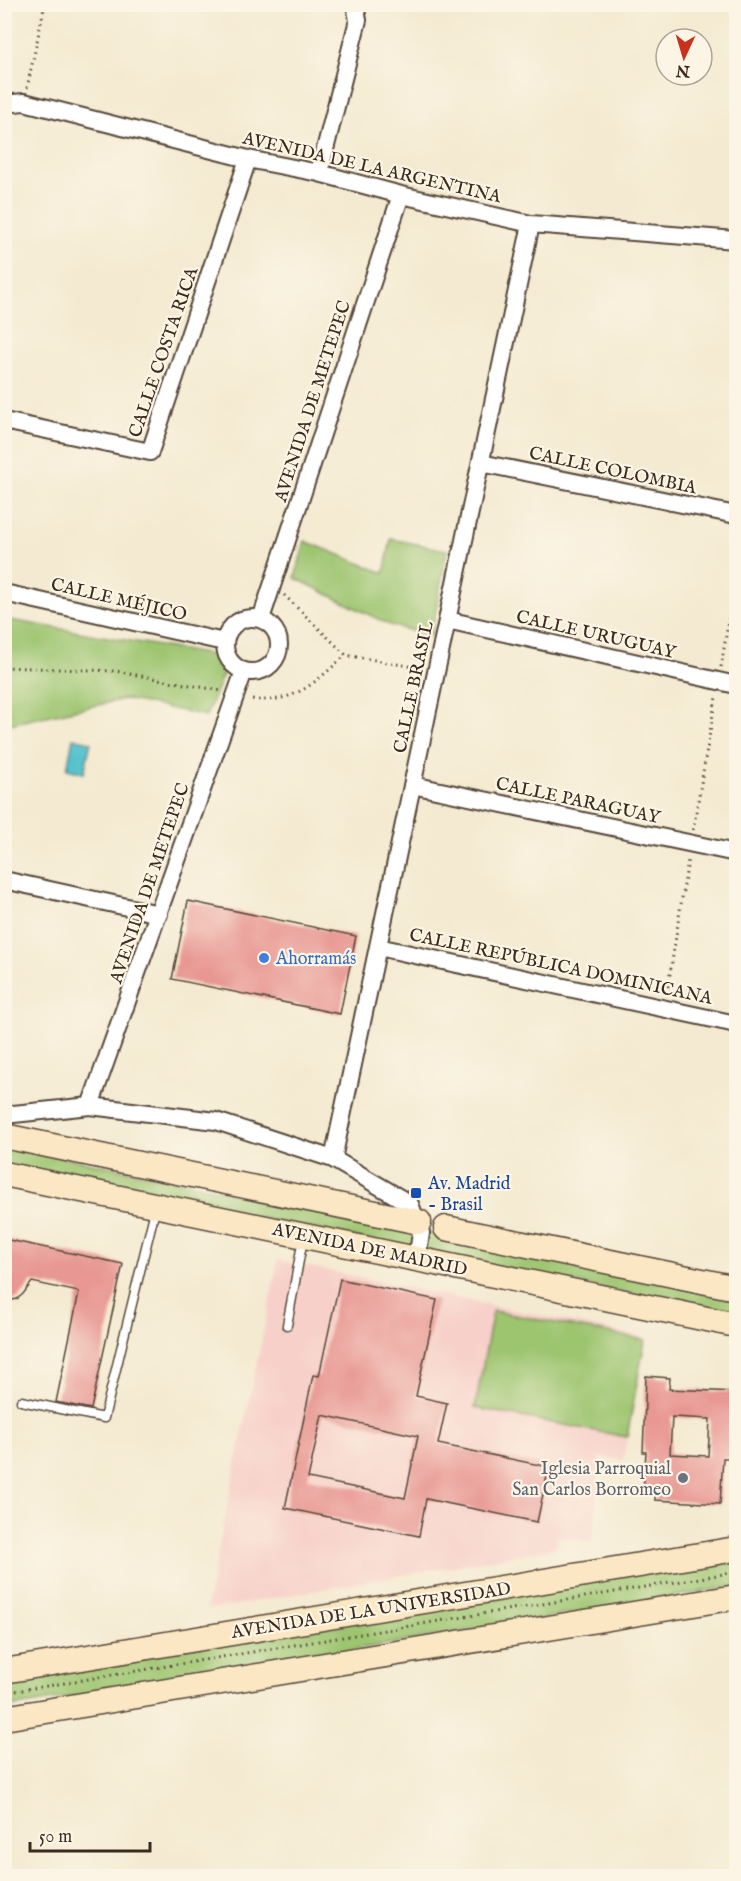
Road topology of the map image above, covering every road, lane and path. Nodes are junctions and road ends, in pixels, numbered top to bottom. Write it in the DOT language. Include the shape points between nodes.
graph roads {
  1 [pos="45,4"];
  2 [pos="355,4"];
  3 [pos="24,102"];
  4 [pos="4,104"];
  5 [pos="248,159"];
  6 [pos="319,173"];
  7 [pos="401,195"];
  8 [pos="531,224"];
  9 [pos="736,240"];
  10 [pos="4,421"];
  11 [pos="481,463"];
  12 [pos="736,515"];
  13 [pos="736,574"];
  14 [pos="270,590"];
  15 [pos="4,593"];
  16 [pos="261,619"];
  17 [pos="447,620"];
  18 [pos="224,642"];
  19 [pos="346,656"];
  20 [pos="4,667"];
  21 [pos="244,671"];
  22 [pos="437,671"];
  23 [pos="719,681"];
  24 [pos="736,685"];
  25 [pos="236,694"];
  26 [pos="412,785"];
  27 [pos="690,843"];
  28 [pos="736,853"];
  29 [pos="4,880"];
  30 [pos="159,914"];
  31 [pos="378,946"];
  32 [pos="664,1009"];
  33 [pos="736,1024"];
  34 [pos="90,1107"];
  35 [pos="4,1115"];
  36 [pos="4,1136"];
  37 [pos="333,1159"];
  38 [pos="4,1174"];
  39 [pos="156,1205"];
  40 [pos="419,1222"];
  41 [pos="446,1228"];
  42 [pos="304,1236"];
  43 [pos="410,1257"];
  44 [pos="736,1288"];
  45 [pos="287,1324"];
  46 [pos="736,1325"];
  47 [pos="21,1401"];
  48 [pos="736,1549"];
  49 [pos="736,1572"];
  50 [pos="564,1589"];
  51 [pos="736,1597"];
  52 [pos="366,1622"];
  53 [pos="572,1624"];
  54 [pos="288,1635"];
  55 [pos="374,1657"];
  56 [pos="294,1670"];
  57 [pos="4,1671"];
  58 [pos="4,1693"];
  59 [pos="4,1718"];
  1 -- 3 [label="path"];
  2 -- 6 [label="street" via="358,20"];
  3 -- 4 [label="street, AVENIDA DE LA ARGENTINA"];
  3 -- 5 [label="street, AVENIDA DE LA ARGENTINA"];
  5 -- 6 [label="street, AVENIDA DE LA ARGENTINA"];
  5 -- 10 [label="street, CALLE COSTA RICA" via="150,452"];
  6 -- 7 [label="street, AVENIDA DE LA ARGENTINA"];
  7 -- 8 [label="street, AVENIDA DE LA ARGENTINA"];
  7 -- 14 [label="street, AVENIDA DE METEPEC"];
  8 -- 9 [label="street, AVENIDA DE LA ARGENTINA"];
  8 -- 11 [label="street, CALLE BRASIL"];
  11 -- 12 [label="street, CALLE COLOMBIA"];
  11 -- 17 [label="street, CALLE BRASIL"];
  13 -- 23 [label="path"];
  14 -- 16 [label="street, AVENIDA DE METEPEC"];
  14 -- 19 [label="path" via="286,596"];
  15 -- 18 [label="street, CALLE MÉJICO"];
  16 -- 18 [label="street" via="244,618 237,622"];
  16 -- 21 [label="street" via="275,631 279,649 270,666 253,673"];
  17 -- 22 [label="street, CALLE BRASIL"];
  17 -- 23 [label="street, CALLE URUGUAY"];
  18 -- 21 [label="street" via="228,660"];
  19 -- 22 [label="path"];
  19 -- 25 [label="path" via="301,693 264,700"];
  20 -- 25 [label="path" via="115,671"];
  21 -- 25 [label="street, AVENIDA DE METEPEC"];
  22 -- 26 [label="street, CALLE BRASIL"];
  23 -- 24 [label="street, CALLE URUGUAY"];
  23 -- 27 [label="path"];
  25 -- 30 [label="street, AVENIDA DE METEPEC"];
  26 -- 27 [label="street, CALLE PARAGUAY"];
  26 -- 31 [label="street, CALLE BRASIL"];
  27 -- 28 [label="street, CALLE PARAGUAY"];
  27 -- 32 [label="path"];
  29 -- 30 [label="street"];
  30 -- 34 [label="street, AVENIDA DE METEPEC"];
  31 -- 32 [label="street, CALLE REPÚBLICA DOMINICANA"];
  31 -- 37 [label="street, CALLE BRASIL"];
  32 -- 33 [label="street, CALLE REPÚBLICA DOMINICANA"];
  34 -- 35 [label="street, AVENIDA DE MADRID"];
  34 -- 37 [label="street, AVENIDA DE MADRID" via="216,1121"];
  36 -- 40 [label="street, AVENIDA DE MADRID"];
  37 -- 40 [label="street, AVENIDA DE MADRID" via="410,1204"];
  38 -- 39 [label="street, AVENIDA DE MADRID"];
  39 -- 42 [label="street, AVENIDA DE MADRID"];
  39 -- 47 [label="lane" via="104,1418"];
  40 -- 41 [label="street, AVENIDA DE MADRID"];
  40 -- 43 [label="street" via="421,1240"];
  41 -- 44 [label="street, AVENIDA DE MADRID"];
  42 -- 43 [label="street, AVENIDA DE MADRID"];
  42 -- 45 [label="lane"];
  43 -- 46 [label="street, AVENIDA DE MADRID"];
  48 -- 50 [label="street, AVENIDA DE LA UNIVERSIDAD"];
  49 -- 50 [label="path"];
  50 -- 52 [label="street, AVENIDA DE LA UNIVERSIDAD"];
  50 -- 52 [label="path"];
  50 -- 53 [label="path"];
  51 -- 53 [label="street"];
  52 -- 54 [label="street, AVENIDA DE LA UNIVERSIDAD"];
  52 -- 54 [label="path"];
  52 -- 55 [label="path"];
  53 -- 55 [label="street"];
  54 -- 56 [label="path"];
  54 -- 57 [label="street, AVENIDA DE LA UNIVERSIDAD"];
  54 -- 58 [label="path"];
  55 -- 56 [label="street"];
  56 -- 59 [label="street"];
}
